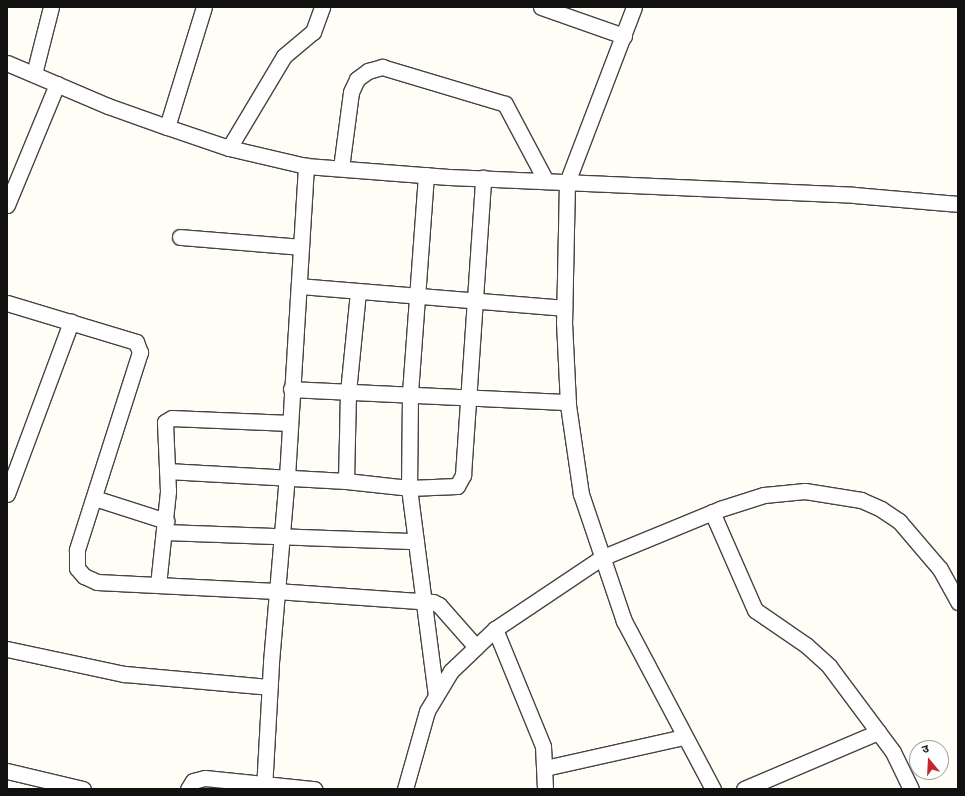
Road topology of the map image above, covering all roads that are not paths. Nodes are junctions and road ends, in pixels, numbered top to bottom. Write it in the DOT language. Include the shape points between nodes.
graph roads {
  1 [pos="51,7"];
  2 [pos="204,7"];
  3 [pos="322,7"];
  4 [pos="541,7"];
  5 [pos="634,7"];
  6 [pos="624,36"];
  7 [pos="7,62"];
  8 [pos="34,74"];
  9 [pos="57,84"];
  10 [pos="167,127"];
  11 [pos="229,148"];
  12 [pos="306,166"];
  13 [pos="341,168"];
  14 [pos="426,175"];
  15 [pos="483,178"];
  16 [pos="546,181"];
  17 [pos="568,182"];
  18 [pos="958,204"];
  19 [pos="7,205"];
  20 [pos="180,237"];
  21 [pos="301,247"];
  22 [pos="299,286"];
  23 [pos="358,291"];
  24 [pos="416,296"];
  25 [pos="476,300"];
  26 [pos="7,303"];
  27 [pos="564,308"];
  28 [pos="71,322"];
  29 [pos="291,389"];
  30 [pos="348,392"];
  31 [pos="410,395"];
  32 [pos="467,397"];
  33 [pos="568,402"];
  34 [pos="289,423"];
  35 [pos="167,471"];
  36 [pos="287,477"];
  37 [pos="346,481"];
  38 [pos="408,488"];
  39 [pos="7,494"];
  40 [pos="94,498"];
  41 [pos="712,512"];
  42 [pos="166,526"];
  43 [pos="283,534"];
  44 [pos="416,541"];
  45 [pos="601,558"];
  46 [pos="158,585"];
  47 [pos="276,591"];
  48 [pos="424,601"];
  49 [pos="958,602"];
  50 [pos="495,629"];
  51 [pos="476,647"];
  52 [pos="7,649"];
  53 [pos="269,687"];
  54 [pos="436,695"];
  55 [pos="878,732"];
  56 [pos="684,737"];
  57 [pos="546,768"];
  58 [pos="7,771"];
  59 [pos="264,786"];
  60 [pos="83,789"];
  61 [pos="188,789"];
  62 [pos="314,789"];
  63 [pos="405,789"];
  64 [pos="545,789"];
  65 [pos="713,789"];
  66 [pos="744,789"];
  67 [pos="911,789"];
  1 -- 8 [label="street"];
  2 -- 10 [label="street"];
  3 -- 11 [label="street" via="313,32 284,56"];
  4 -- 6 [label="street"];
  5 -- 6 [label="street"];
  6 -- 17 [label="street"];
  7 -- 8 [label="street"];
  8 -- 9 [label="street"];
  9 -- 10 [label="street"];
  9 -- 19 [label="street"];
  10 -- 11 [label="street"];
  11 -- 12 [label="street"];
  12 -- 13 [label="street"];
  12 -- 21 [label="street"];
  13 -- 14 [label="street"];
  13 -- 16 [label="street" via="351,92 357,79 368,71 382,67 505,104"];
  14 -- 15 [label="street"];
  14 -- 24 [label="street"];
  15 -- 16 [label="street"];
  15 -- 25 [label="street"];
  16 -- 17 [label="street"];
  17 -- 18 [label="street" via="767,191"];
  17 -- 27 [label="street"];
  20 -- 21 [label="street"];
  21 -- 22 [label="street"];
  22 -- 23 [label="street"];
  22 -- 29 [label="street"];
  23 -- 24 [label="street"];
  23 -- 30 [label="street"];
  24 -- 25 [label="street"];
  24 -- 31 [label="street"];
  25 -- 27 [label="street"];
  25 -- 32 [label="street"];
  26 -- 28 [label="street"];
  27 -- 33 [label="street"];
  28 -- 39 [label="street"];
  28 -- 40 [label="street" via="136,342 140,352"];
  29 -- 30 [label="street"];
  29 -- 34 [label="street"];
  30 -- 31 [label="street"];
  30 -- 37 [label="street"];
  31 -- 32 [label="street"];
  31 -- 38 [label="street"];
  32 -- 33 [label="street"];
  32 -- 38 [label="street" via="463,475 459,484 454,488"];
  33 -- 45 [label="street" via="581,494"];
  34 -- 35 [label="street" via="168,419 164,427"];
  34 -- 36 [label="street"];
  35 -- 36 [label="street"];
  35 -- 42 [label="street"];
  36 -- 37 [label="street"];
  36 -- 43 [label="street"];
  37 -- 38 [label="street"];
  38 -- 44 [label="street"];
  40 -- 42 [label="street"];
  40 -- 46 [label="street" via="77,550 77,568 84,576 97,582"];
  41 -- 45 [label="street"];
  41 -- 49 [label="street" via="764,495 805,491 861,500 881,508 899,521 940,570"];
  41 -- 55 [label="street" via="755,610 821,657"];
  42 -- 43 [label="street"];
  42 -- 46 [label="street"];
  43 -- 44 [label="street"];
  43 -- 47 [label="street"];
  44 -- 48 [label="street"];
  45 -- 50 [label="street"];
  45 -- 56 [label="street" via="624,621"];
  46 -- 47 [label="street"];
  47 -- 48 [label="street"];
  47 -- 53 [label="street"];
  48 -- 51 [label="street" via="439,605"];
  48 -- 54 [label="street"];
  50 -- 51 [label="street"];
  50 -- 57 [label="street" via="543,746"];
  51 -- 54 [label="street" via="451,671"];
  52 -- 53 [label="street" via="124,674"];
  53 -- 59 [label="street"];
  54 -- 63 [label="street" via="427,711"];
  55 -- 66 [label="street"];
  55 -- 67 [label="street" via="899,761"];
  56 -- 57 [label="street"];
  56 -- 65 [label="street"];
  57 -- 64 [label="street"];
  58 -- 60 [label="street"];
  59 -- 61 [label="street" via="204,778 193,781"];
  59 -- 62 [label="street"];
}
